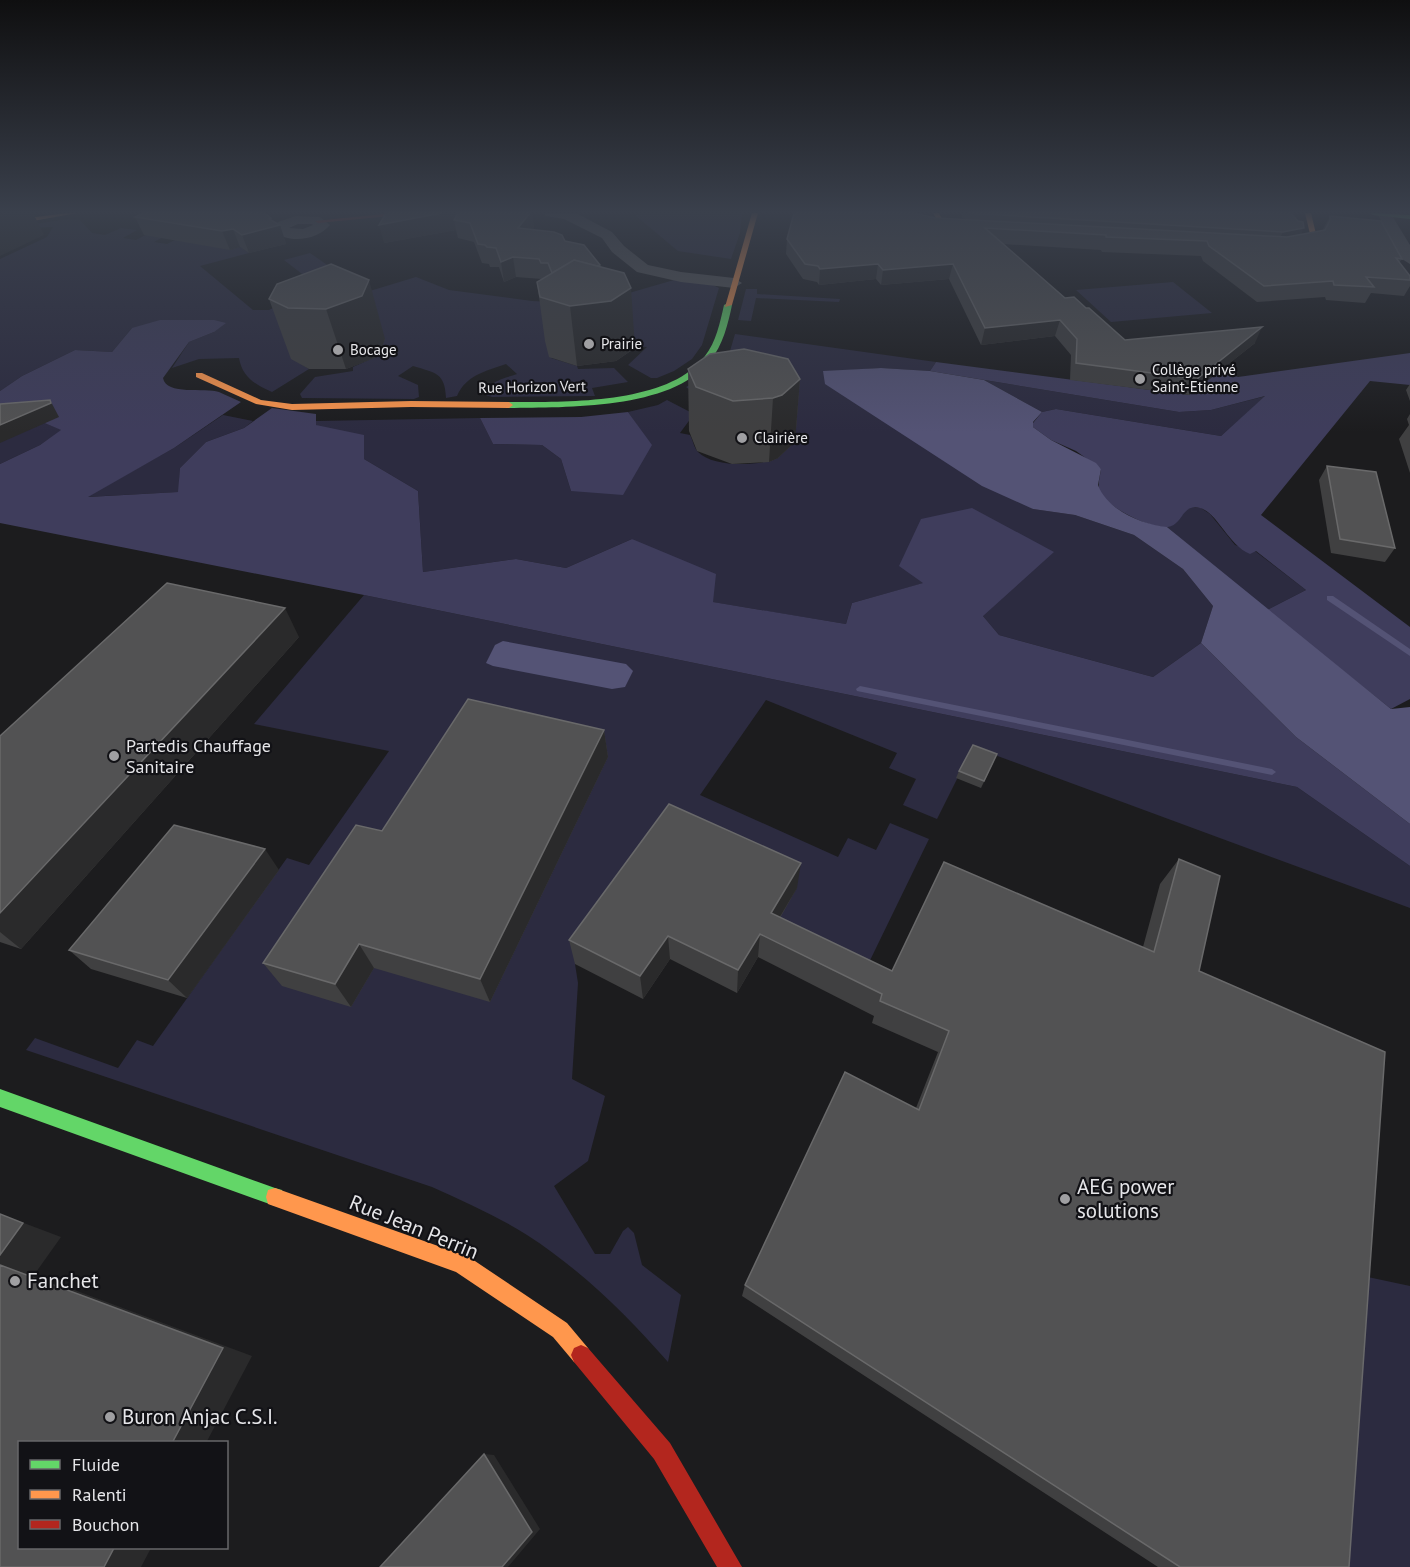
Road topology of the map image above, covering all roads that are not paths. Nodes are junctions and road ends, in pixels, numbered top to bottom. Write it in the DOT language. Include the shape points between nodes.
graph roads {
  1 [pos="733,286"];
  2 [pos="199,375"];
  3 [pos="0,1098"];
  4 [pos="730,1567"];
  1 -- 2 [label="street, Rue Horizon Vert" via="712,354 703,366 668,386 618,399 575,404 292,407 259,402"];
  3 -- 4 [label="street, Rue Jean Perrin" via="462,1264 560,1330 662,1450"];
}
